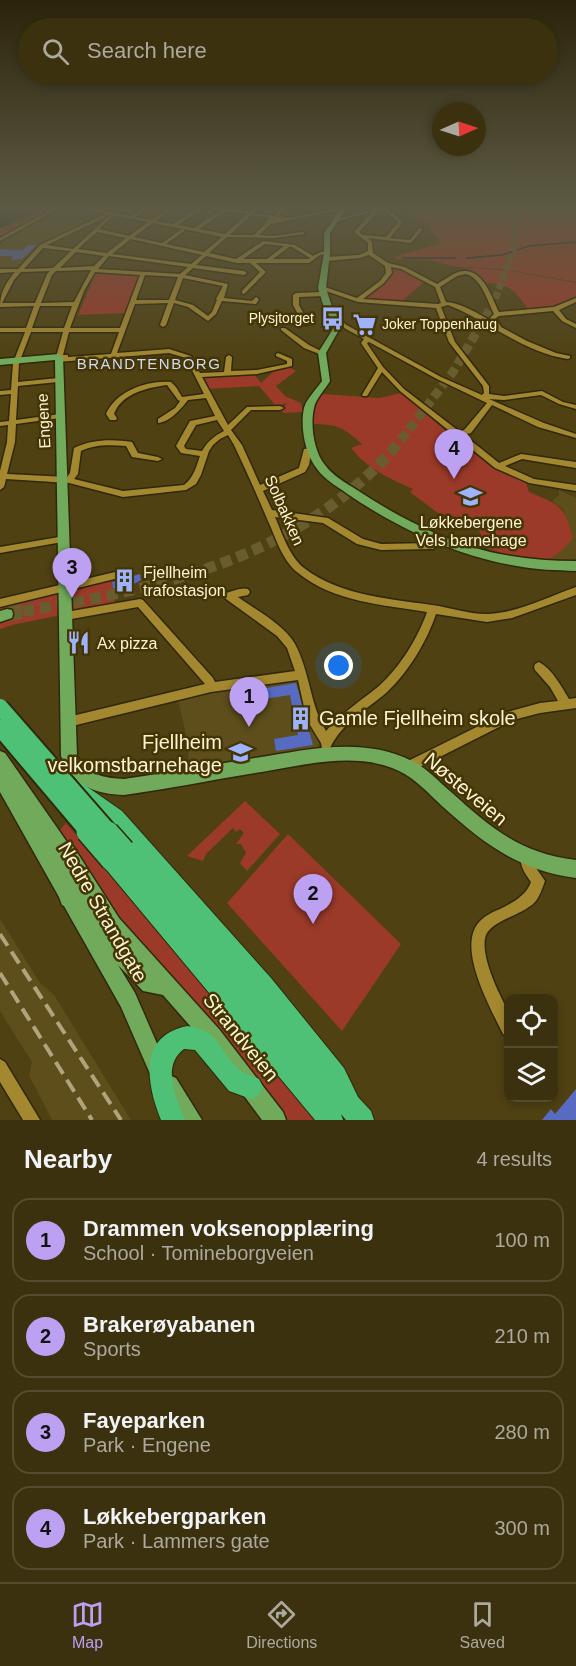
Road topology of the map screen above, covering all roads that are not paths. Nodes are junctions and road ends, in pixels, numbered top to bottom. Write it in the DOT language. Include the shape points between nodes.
graph roads {
  1 [pos="32,257"];
  2 [pos="67,257"];
  3 [pos="108,257"];
  4 [pos="132,257"];
  5 [pos="160,257"];
  6 [pos="202,257"];
  7 [pos="220,257"];
  8 [pos="242,257"];
  9 [pos="273,257"];
  10 [pos="338,257"];
  11 [pos="375,257"];
  12 [pos="314,258"];
  13 [pos="326,258"];
  14 [pos="156,261"];
  15 [pos="237,261"];
  16 [pos="251,261"];
  17 [pos="268,261"];
  18 [pos="386,264"];
  19 [pos="193,266"];
  20 [pos="95,270"];
  21 [pos="53,271"];
  22 [pos="0,272"];
  23 [pos="18,272"];
  24 [pos="143,273"];
  25 [pos="244,273"];
  26 [pos="182,276"];
  27 [pos="219,282"];
  28 [pos="437,286"];
  29 [pos="322,291"];
  30 [pos="244,292"];
  31 [pos="219,299"];
  32 [pos="256,299"];
  33 [pos="358,300"];
  34 [pos="576,300"];
  35 [pos="132,302"];
  36 [pos="173,302"];
  37 [pos="0,303"];
  38 [pos="38,304"];
  39 [pos="77,304"];
  40 [pos="441,304"];
  41 [pos="555,309"];
  42 [pos="497,314"];
  43 [pos="210,318"];
  44 [pos="306,324"];
  45 [pos="342,324"];
  46 [pos="163,326"];
  47 [pos="498,326"];
  48 [pos="576,326"];
  49 [pos="283,329"];
  50 [pos="0,330"];
  51 [pos="28,330"];
  52 [pos="68,330"];
  53 [pos="123,330"];
  54 [pos="367,340"];
  55 [pos="322,352"];
  56 [pos="114,354"];
  57 [pos="278,355"];
  58 [pos="229,357"];
  59 [pos="568,357"];
  60 [pos="59,358"];
  61 [pos="16,362"];
  62 [pos="0,363"];
  63 [pos="381,368"];
  64 [pos="227,374"];
  65 [pos="198,375"];
  66 [pos="58,380"];
  67 [pos="14,388"];
  68 [pos="0,393"];
  69 [pos="366,395"];
  70 [pos="208,396"];
  71 [pos="486,399"];
  72 [pos="185,400"];
  73 [pos="576,407"];
  74 [pos="280,408"];
  75 [pos="60,416"];
  76 [pos="219,417"];
  77 [pos="113,418"];
  78 [pos="161,420"];
  79 [pos="12,423"];
  80 [pos="0,424"];
  81 [pos="228,431"];
  82 [pos="459,435"];
  83 [pos="576,436"];
  84 [pos="313,450"];
  85 [pos="204,454"];
  86 [pos="158,459"];
  87 [pos="4,460"];
  88 [pos="576,465"];
  89 [pos="498,466"];
  90 [pos="3,476"];
  91 [pos="66,481"];
  92 [pos="0,488"];
  93 [pos="576,488"];
  94 [pos="259,489"];
  95 [pos="269,513"];
  96 [pos="64,539"];
  97 [pos="441,540"];
  98 [pos="0,550"];
  99 [pos="576,566"];
  100 [pos="128,573"];
  101 [pos="66,588"];
  102 [pos="576,591"];
  103 [pos="245,592"];
  104 [pos="0,603"];
  105 [pos="433,610"];
  106 [pos="66,616"];
  107 [pos="539,667"];
  108 [pos="302,675"];
  109 [pos="211,687"];
  110 [pos="570,703"];
  111 [pos="0,707"];
  112 [pos="68,722"];
  113 [pos="0,728"];
  114 [pos="0,742"];
  115 [pos="327,747"];
  116 [pos="0,758"];
  117 [pos="408,767"];
  118 [pos="0,777"];
  119 [pos="61,848"];
  120 [pos="118,855"];
  121 [pos="527,858"];
  122 [pos="576,869"];
  123 [pos="68,899"];
  124 [pos="167,986"];
  125 [pos="504,1020"];
  126 [pos="0,1067"];
  127 [pos="160,1073"];
  128 [pos="251,1087"];
  129 [pos="348,1116"];
  130 [pos="32,1120"];
  131 [pos="173,1120"];
  132 [pos="191,1120"];
  133 [pos="275,1120"];
  1 -- 23 [label="street"];
  2 -- 21 [label="street"];
  3 -- 20 [label="street, Engene"];
  4 -- 14 [label="street"];
  5 -- 14 [label="street"];
  6 -- 19 [label="street"];
  7 -- 15 [label="street"];
  8 -- 15 [label="street"];
  9 -- 17 [label="street"];
  10 -- 13 [label="street"];
  11 -- 18 [label="street"];
  12 -- 17 [label="street"];
  13 -- 29 [label="main road"];
  14 -- 19 [label="street"];
  15 -- 16 [label="street"];
  16 -- 17 [label="street"];
  16 -- 30 [label="street" via="263,272"];
  18 -- 28 [label="street" via="403,268"];
  18 -- 33 [label="street" via="389,273 384,280"];
  19 -- 25 [label="street"];
  19 -- 26 [label="street"];
  20 -- 21 [label="street"];
  20 -- 24 [label="street"];
  20 -- 39 [label="street, Engene"];
  21 -- 23 [label="street"];
  21 -- 38 [label="street"];
  22 -- 23 [label="street"];
  23 -- 37 [label="street"];
  24 -- 26 [label="street"];
  24 -- 35 [label="street"];
  26 -- 27 [label="street"];
  26 -- 36 [label="street"];
  27 -- 31 [label="street" via="226,285"];
  27 -- 43 [label="street"];
  28 -- 40 [label="street"];
  28 -- 42 [label="street" via="458,274 470,274 480,281"];
  29 -- 33 [label="street"];
  29 -- 44 [label="street" via="296,295 296,305"];
  29 -- 45 [label="main road" via="329,310"];
  31 -- 32 [label="street" via="254,303"];
  31 -- 43 [label="street"];
  33 -- 40 [label="street"];
  34 -- 41 [label="street"];
  35 -- 36 [label="street"];
  35 -- 53 [label="street"];
  36 -- 43 [label="street" via="193,305"];
  36 -- 46 [label="street"];
  37 -- 38 [label="street"];
  38 -- 39 [label="street"];
  38 -- 51 [label="street"];
  39 -- 52 [label="street, Engene"];
  40 -- 47 [label="street" via="452,304"];
  40 -- 71 [label="street" via="452,342 486,386"];
  41 -- 42 [label="street"];
  41 -- 48 [label="street"];
  42 -- 47 [label="street" via="493,318"];
  45 -- 54 [label="street"];
  45 -- 55 [label="main road" via="336,327"];
  47 -- 59 [label="street" via="551,355"];
  49 -- 55 [label="street" via="311,351"];
  50 -- 51 [label="street"];
  51 -- 52 [label="street"];
  51 -- 61 [label="street"];
  52 -- 53 [label="street"];
  52 -- 60 [label="street, Engene"];
  53 -- 56 [label="street"];
  54 -- 63 [label="street" via="365,345"];
  54 -- 71 [label="street"];
  55 -- 84 [label="main road" via="326,381 310,404"];
  56 -- 60 [label="street, Solbakken"];
  56 -- 65 [label="street, Solbakken" via="176,351 189,357"];
  57 -- 64 [label="street" via="290,360 290,365 271,371"];
  58 -- 64 [label="street"];
  60 -- 61 [label="main road"];
  60 -- 66 [label="main road, Engene"];
  61 -- 62 [label="main road"];
  61 -- 67 [label="street"];
  63 -- 69 [label="street"];
  63 -- 82 [label="street" via="402,390"];
  64 -- 65 [label="street"];
  65 -- 70 [label="street, Solbakken"];
  66 -- 67 [label="street"];
  66 -- 75 [label="main road, Engene"];
  67 -- 68 [label="street"];
  67 -- 79 [label="street"];
  70 -- 72 [label="street"];
  70 -- 76 [label="street, Solbakken"];
  71 -- 73 [label="street" via="542,393"];
  71 -- 82 [label="street" via="468,431"];
  71 -- 83 [label="street"];
  72 -- 77 [label="street" via="169,383 150,386 119,399 112,407"];
  72 -- 78 [label="street"];
  74 -- 81 [label="street" via="249,408"];
  75 -- 79 [label="street"];
  75 -- 91 [label="main road, Engene"];
  76 -- 81 [label="street, Solbakken"];
  76 -- 85 [label="street" via="193,423 181,442 184,451"];
  79 -- 80 [label="street"];
  79 -- 87 [label="street"];
  81 -- 85 [label="street" via="214,438"];
  81 -- 94 [label="street, Solbakken"];
  82 -- 89 [label="street"];
  84 -- 94 [label="street" via="307,451 302,470"];
  84 -- 97 [label="main road" via="325,472 360,498 399,523"];
  85 -- 91 [label="street" via="196,476 186,487 123,494"];
  86 -- 91 [label="street" via="135,455 129,444 87,445 77,450 74,474"];
  87 -- 90 [label="street"];
  88 -- 89 [label="street" via="521,456"];
  89 -- 93 [label="street" via="523,478"];
  90 -- 91 [label="street"];
  90 -- 92 [label="street"];
  91 -- 96 [label="main road, Engene"];
  94 -- 95 [label="street, Solbakken"];
  95 -- 97 [label="street" via="325,520 360,542 381,547 433,546"];
  95 -- 105 [label="street, Solbakken" via="287,553 299,569 314,579 355,596"];
  96 -- 98 [label="street"];
  96 -- 101 [label="main road, Engene"];
  97 -- 99 [label="main road" via="517,562"];
  100 -- 101 [label="street"];
  101 -- 104 [label="street"];
  101 -- 106 [label="main road, Engene"];
  102 -- 105 [label="street, Solbakken" via="500,618"];
  103 -- 108 [label="street" via="230,597 281,633 291,646"];
  105 -- 115 [label="street" via="429,623 390,682 332,730"];
  106 -- 109 [label="street" via="140,603"];
  106 -- 112 [label="main road, Engene"];
  107 -- 110 [label="street"];
  108 -- 109 [label="street"];
  108 -- 115 [label="street" via="313,720"];
  109 -- 112 [label="street"];
  110 -- 117 [label="street" via="511,716"];
  111 -- 120 [label="highway, bridge"];
  112 -- 115 [label="main road, Nøsteveien" via="69,756 74,769 95,783 112,786 155,782"];
  113 -- 120 [label="highway, bridge"];
  114 -- 129 [label="highway" via="55,773 115,818 263,986 336,1076"];
  115 -- 117 [label="main road, Nøsteveien"];
  116 -- 119 [label="main road, Nedre Strandgate"];
  117 -- 121 [label="main road, Nøsteveien" via="495,841"];
  118 -- 123 [label="main road, Nedre Strandgate"];
  119 -- 123 [label="main road" via="71,880"];
  119 -- 124 [label="main road, Nedre Strandgate" via="113,924"];
  120 -- 129 [label="highway"];
  121 -- 122 [label="main road, Nøsteveien"];
  121 -- 125 [label="street" via="538,881 536,889 514,910 482,928 478,944 490,990"];
  123 -- 124 [label="main road" via="77,897 83,901 107,939 150,984"];
  123 -- 127 [label="main road, Nedre Strandgate" via="132,1006"];
  124 -- 128 [label="main road, Strandveien"];
  126 -- 130 [label="street"];
  127 -- 128 [label="highway" via="163,1056 171,1043 194,1037 207,1046 237,1083"];
  127 -- 131 [label="highway"];
  127 -- 132 [label="main road"];
  128 -- 133 [label="main road, Strandveien"];
}
